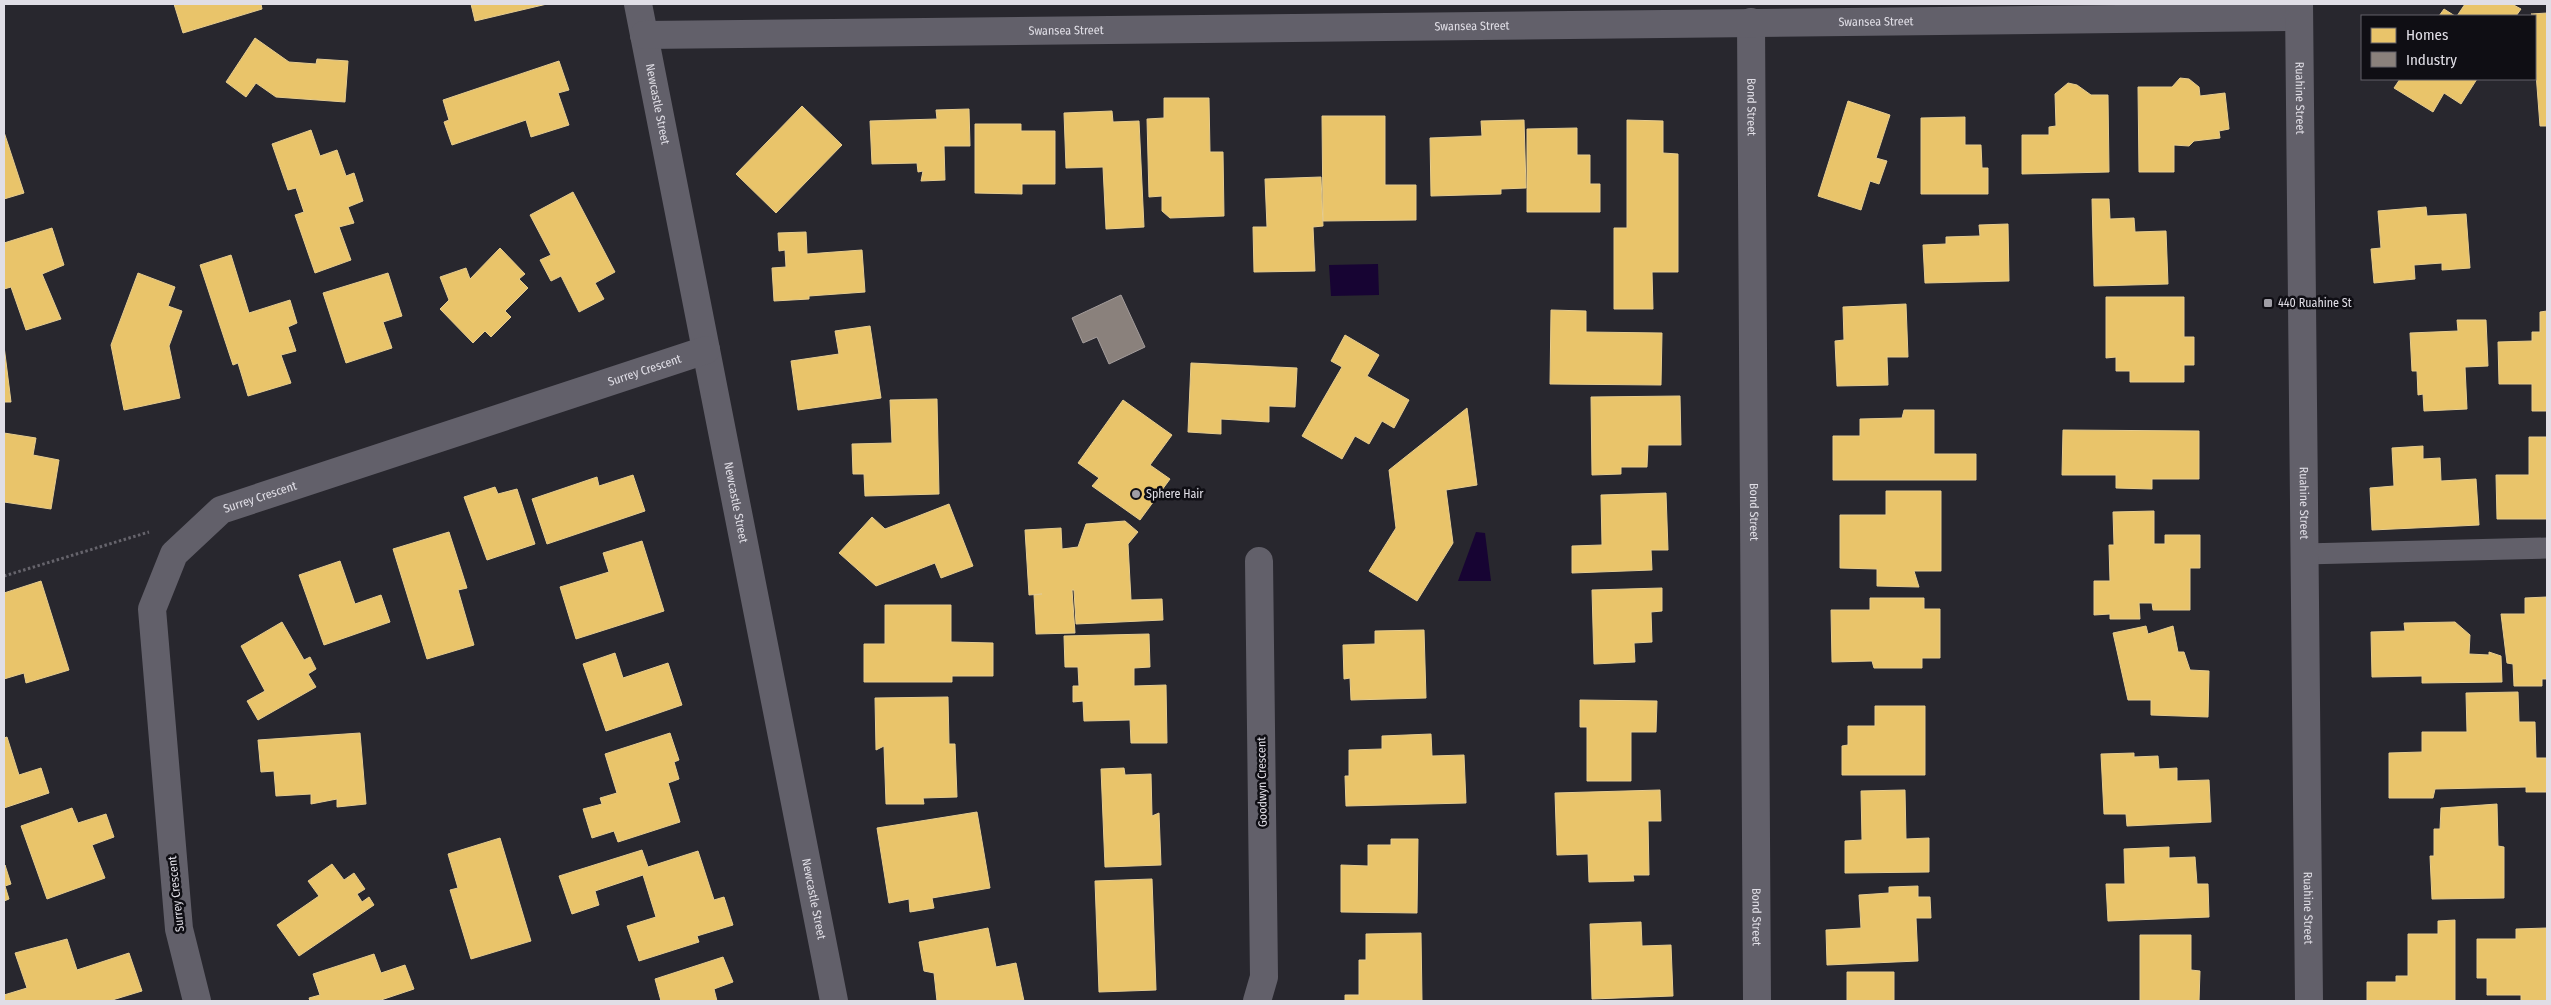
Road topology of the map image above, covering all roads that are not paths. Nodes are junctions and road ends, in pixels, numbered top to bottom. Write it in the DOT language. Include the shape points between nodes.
graph roads {
  1 [pos="638,4"];
  2 [pos="2299,10"];
  3 [pos="1751,22"];
  4 [pos="644,36"];
  5 [pos="706,350"];
  6 [pos="2547,548"];
  7 [pos="2304,554"];
  8 [pos="1259,561"];
  9 [pos="197,1001"];
  10 [pos="834,1001"];
  11 [pos="1257,1001"];
  12 [pos="1756,1001"];
  13 [pos="2309,1001"];
  1 -- 4 [label="street, Newcastle Street"];
  2 -- 3 [label="street, Swansea Street"];
  2 -- 7 [label="street, Ruahine Street"];
  3 -- 4 [label="street, Swansea Street"];
  3 -- 12 [label="street, Bond Street"];
  4 -- 5 [label="street, Newcastle Street"];
  5 -- 9 [label="street, Surrey Crescent" via="221,510 174,554 152,609 179,928"];
  5 -- 10 [label="street, Newcastle Street"];
  6 -- 7 [label="lane"];
  7 -- 13 [label="street, Ruahine Street"];
  8 -- 11 [label="street, Goodwyn Crescent" via="1264,977"];
}
